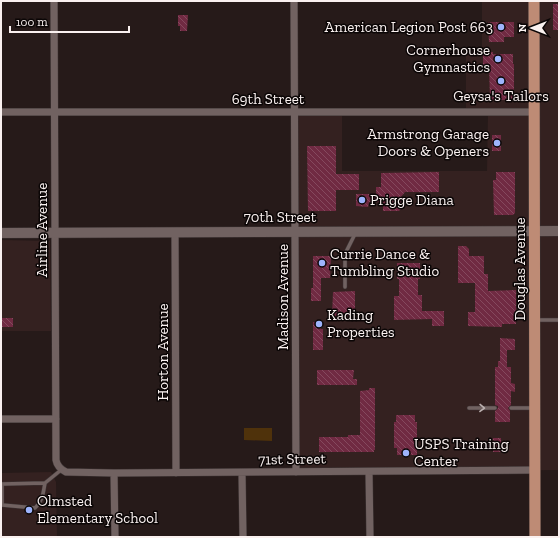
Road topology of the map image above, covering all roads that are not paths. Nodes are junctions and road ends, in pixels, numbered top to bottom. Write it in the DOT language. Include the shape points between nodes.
graph roads {
  1 [pos="54,1"];
  2 [pos="294,1"];
  3 [pos="534,1"];
  4 [pos="1,112"];
  5 [pos="55,112"];
  6 [pos="295,112"];
  7 [pos="534,112"];
  8 [pos="356,231"];
  9 [pos="534,231"];
  10 [pos="559,231"];
  11 [pos="175,232"];
  12 [pos="295,232"];
  13 [pos="1,233"];
  14 [pos="55,233"];
  15 [pos="345,287"];
  16 [pos="535,320"];
  17 [pos="559,320"];
  18 [pos="469,408"];
  19 [pos="495,408"];
  20 [pos="511,408"];
  21 [pos="535,408"];
  22 [pos="1,419"];
  23 [pos="56,419"];
  24 [pos="61,470"];
  25 [pos="535,470"];
  26 [pos="296,472"];
  27 [pos="369,472"];
  28 [pos="114,473"];
  29 [pos="176,473"];
  30 [pos="242,473"];
  31 [pos="45,483"];
  32 [pos="115,537"];
  33 [pos="243,537"];
  34 [pos="370,537"];
  35 [pos="536,537"];
  1 -- 5 [label="street, Airline Avenue"];
  2 -- 6 [label="street, Madison Avenue"];
  3 -- 7 [label="main road, Douglas Avenue"];
  4 -- 5 [label="street, 69th Street"];
  5 -- 6 [label="street, 69th Street"];
  5 -- 14 [label="street, Airline Avenue"];
  6 -- 7 [label="street, 69th Street"];
  6 -- 12 [label="street, Madison Avenue"];
  7 -- 9 [label="main road, Douglas Avenue"];
  8 -- 9 [label="main road, 70th Street"];
  8 -- 12 [label="main road, 70th Street"];
  8 -- 15 [label="lane" via="345,254"];
  9 -- 10 [label="main road, 70th Street"];
  9 -- 16 [label="main road, Douglas Avenue"];
  11 -- 12 [label="main road, 70th Street"];
  11 -- 14 [label="main road, 70th Street"];
  11 -- 29 [label="street, Horton Avenue"];
  12 -- 26 [label="street, Madison Avenue"];
  13 -- 14 [label="main road, 70th Street"];
  14 -- 23 [label="street, Airline Avenue"];
  16 -- 17 [label="lane"];
  16 -- 21 [label="main road, Douglas Avenue"];
  18 -- 19 [label="lane, one-way"];
  20 -- 21 [label="lane"];
  21 -- 25 [label="main road, Douglas Avenue"];
  22 -- 23 [label="street"];
  23 -- 24 [label="street, Airline Avenue" via="56,460"];
  24 -- 28 [label="street, 71st Street"];
  24 -- 31 [label="lane"];
  25 -- 27 [label="street, 71st Street"];
  25 -- 35 [label="main road, Douglas Avenue"];
  26 -- 27 [label="street, 71st Street"];
  26 -- 30 [label="street, 71st Street"];
  27 -- 34 [label="street"];
  28 -- 29 [label="street, 71st Street"];
  28 -- 32 [label="street"];
  29 -- 30 [label="street, 71st Street"];
  30 -- 33 [label="street"];
  31 -- 31 [label="lane" via="2,484 2,505 35,508 40,504"];
}
